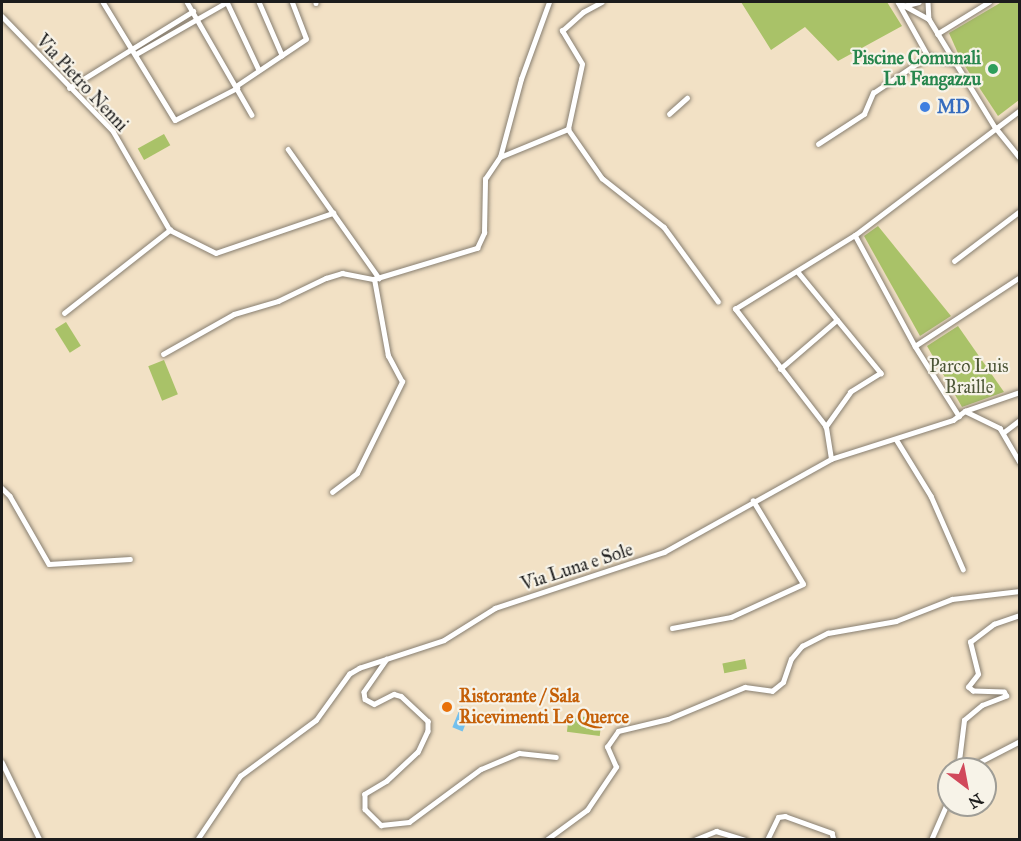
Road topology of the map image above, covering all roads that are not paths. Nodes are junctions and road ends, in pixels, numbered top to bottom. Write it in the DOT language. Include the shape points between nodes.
graph roads {
  1 [pos="103,2"];
  2 [pos="187,2"];
  3 [pos="227,2"];
  4 [pos="259,2"];
  5 [pos="292,2"];
  6 [pos="549,2"];
  7 [pos="602,2"];
  8 [pos="919,2"];
  9 [pos="928,2"];
  10 [pos="989,2"];
  11 [pos="900,3"];
  12 [pos="193,11"];
  13 [pos="2,16"];
  14 [pos="198,18"];
  15 [pos="929,19"];
  16 [pos="937,34"];
  17 [pos="132,48"];
  18 [pos="136,54"];
  19 [pos="282,55"];
  20 [pos="927,56"];
  21 [pos="956,63"];
  22 [pos="259,70"];
  23 [pos="236,87"];
  24 [pos="69,88"];
  25 [pos="687,98"];
  26 [pos="1020,110"];
  27 [pos="669,114"];
  28 [pos="252,115"];
  29 [pos="995,127"];
  30 [pos="568,129"];
  31 [pos="818,144"];
  32 [pos="288,149"];
  33 [pos="500,157"];
  34 [pos="1020,159"];
  35 [pos="1020,211"];
  36 [pos="333,213"];
  37 [pos="170,230"];
  38 [pos="855,235"];
  39 [pos="954,261"];
  40 [pos="798,272"];
  41 [pos="1020,277"];
  42 [pos="376,279"];
  43 [pos="718,301"];
  44 [pos="64,313"];
  45 [pos="837,320"];
  46 [pos="915,346"];
  47 [pos="163,354"];
  48 [pos="780,369"];
  49 [pos="1020,392"];
  50 [pos="965,411"];
  51 [pos="959,416"];
  52 [pos="1020,420"];
  53 [pos="826,427"];
  54 [pos="1004,432"];
  55 [pos="896,439"];
  56 [pos="831,459"];
  57 [pos="1020,462"];
  58 [pos="2,488"];
  59 [pos="332,492"];
  60 [pos="753,501"];
  61 [pos="130,559"];
  62 [pos="963,569"];
  63 [pos="1020,591"];
  64 [pos="1020,615"];
  65 [pos="672,628"];
  66 [pos="387,660"];
  67 [pos="1020,741"];
  68 [pos="556,757"];
  69 [pos="959,757"];
  70 [pos="989,757"];
  71 [pos="2,762"];
  72 [pos="942,817"];
  73 [pos="40,840"];
  74 [pos="197,840"];
  75 [pos="546,840"];
  76 [pos="694,840"];
  77 [pos="746,840"];
  78 [pos="767,840"];
  79 [pos="834,840"];
  80 [pos="932,840"];
  1 -- 17 [label="street"];
  2 -- 12 [label="street"];
  3 -- 14 [label="street"];
  3 -- 22 [label="street"];
  4 -- 19 [label="street"];
  5 -- 19 [label="street" via="306,39"];
  6 -- 33 [label="street" via="521,79"];
  7 -- 30 [label="street" via="583,12 562,31 582,64"];
  8 -- 11 [label="street"];
  9 -- 15 [label="street"];
  10 -- 16 [label="street"];
  11 -- 15 [label="street"];
  11 -- 20 [label="street"];
  12 -- 14 [label="street"];
  12 -- 17 [label="street"];
  13 -- 24 [label="street, Via Pietro Nenni"];
  14 -- 18 [label="street"];
  14 -- 23 [label="street"];
  15 -- 16 [label="street"];
  16 -- 21 [label="street"];
  17 -- 18 [label="street"];
  17 -- 24 [label="street"];
  18 -- 23 [label="street" via="176,120"];
  19 -- 22 [label="street"];
  20 -- 21 [label="street"];
  20 -- 31 [label="street" via="873,93 864,114"];
  21 -- 29 [label="street"];
  22 -- 23 [label="street"];
  23 -- 28 [label="street"];
  24 -- 37 [label="street, Via Pietro Nenni" via="113,131"];
  25 -- 27 [label="street"];
  26 -- 29 [label="street"];
  29 -- 34 [label="street"];
  29 -- 38 [label="street"];
  30 -- 33 [label="street"];
  30 -- 43 [label="street" via="602,178 664,227"];
  32 -- 36 [label="street"];
  33 -- 42 [label="street" via="485,179 483,233 477,249"];
  35 -- 39 [label="street"];
  36 -- 37 [label="street" via="216,253"];
  36 -- 42 [label="street"];
  37 -- 44 [label="street"];
  38 -- 40 [label="street"];
  38 -- 46 [label="street"];
  40 -- 45 [label="street"];
  40 -- 48 [label="street" via="735,309"];
  41 -- 46 [label="street"];
  42 -- 47 [label="street" via="342,273 326,278 278,301 234,314"];
  42 -- 59 [label="street" via="388,356 402,382 357,473"];
  45 -- 48 [label="street"];
  45 -- 53 [label="street" via="881,373 850,393"];
  46 -- 51 [label="street"];
  48 -- 53 [label="street"];
  49 -- 50 [label="street, Via Luna e Sole"];
  50 -- 51 [label="street, Via Luna e Sole"];
  50 -- 54 [label="street"];
  51 -- 55 [label="street, Via Luna e Sole"];
  52 -- 54 [label="street"];
  53 -- 56 [label="street"];
  54 -- 57 [label="street"];
  55 -- 56 [label="street, Via Luna e Sole"];
  55 -- 62 [label="street" via="934,502"];
  56 -- 60 [label="street, Via Luna e Sole"];
  58 -- 61 [label="street" via="50,564"];
  60 -- 65 [label="street" via="803,584 731,617"];
  60 -- 66 [label="street, Via Luna e Sole" via="664,552 495,609 444,640"];
  63 -- 75 [label="street" via="952,599 896,621 828,633 802,646 791,659 783,682 772,691 745,687 668,719 618,731 607,747 616,767 587,810"];
  64 -- 69 [label="street" via="994,624 970,642 978,674 968,682 968,687 973,691 1003,692 1006,696 982,705 964,720"];
  66 -- 68 [label="street" via="364,692 365,699 374,704 394,694 401,696 428,721 428,732 418,752 365,794 365,809 381,825 409,822 481,769 519,753"];
  66 -- 74 [label="street, Via Luna e Sole" via="349,674 316,720 240,776"];
  67 -- 70 [label="street"];
  71 -- 73 [label="street"];
  72 -- 80 [label="street"];
  76 -- 77 [label="street" via="716,831"];
  78 -- 79 [label="street" via="778,817 785,816 832,833"];
}
